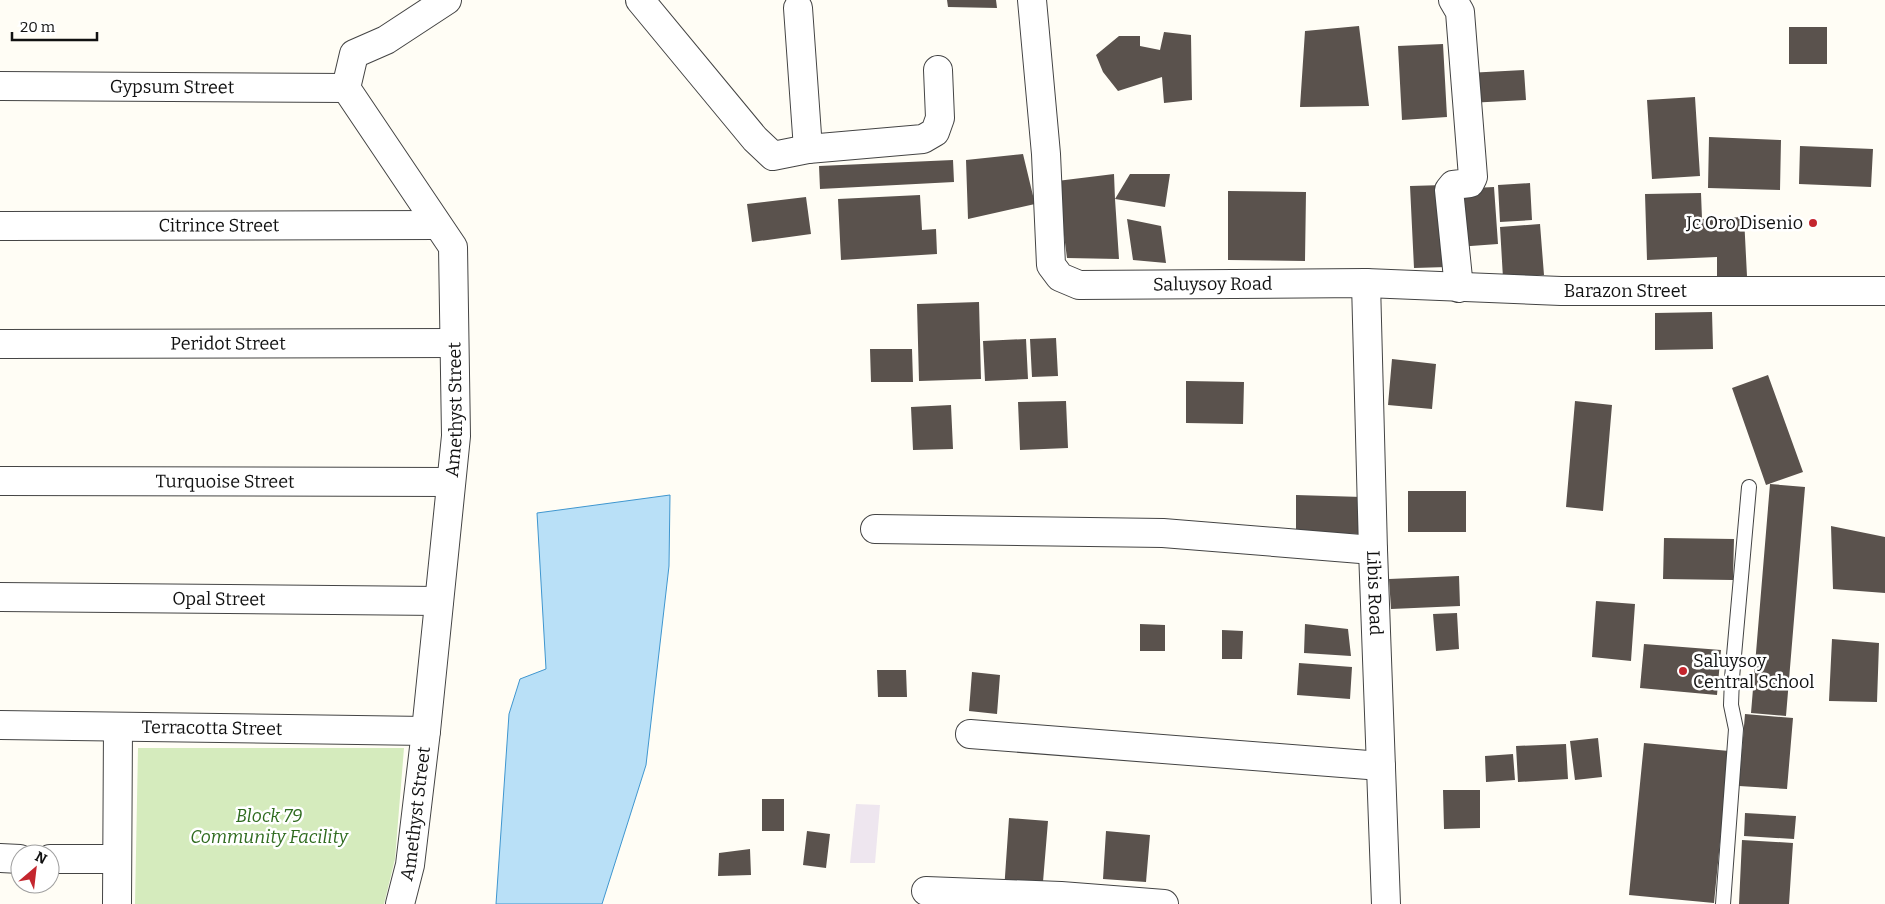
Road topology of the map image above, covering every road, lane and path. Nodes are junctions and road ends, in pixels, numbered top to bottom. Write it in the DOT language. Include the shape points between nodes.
graph roads {
  1 [pos="447,0"];
  2 [pos="640,0"];
  3 [pos="1032,0"];
  4 [pos="1453,0"];
  5 [pos="798,8"];
  6 [pos="938,70"];
  7 [pos="0,86"];
  8 [pos="346,88"];
  9 [pos="808,149"];
  10 [pos="437,225"];
  11 [pos="0,226"];
  12 [pos="1366,283"];
  13 [pos="1459,288"];
  14 [pos="1885,292"];
  15 [pos="454,343"];
  16 [pos="0,344"];
  17 [pos="0,481"];
  18 [pos="451,482"];
  19 [pos="1749,487"];
  20 [pos="875,528"];
  21 [pos="1373,550"];
  22 [pos="0,597"];
  23 [pos="439,601"];
  24 [pos="0,726"];
  25 [pos="118,727"];
  26 [pos="426,731"];
  27 [pos="970,734"];
  28 [pos="1381,766"];
  29 [pos="60,858"];
  30 [pos="117,859"];
  31 [pos="926,891"];
  32 [pos="117,904"];
  33 [pos="400,904"];
  34 [pos="1164,904"];
  35 [pos="1386,904"];
  36 [pos="1723,904"];
  1 -- 8 [label="street" via="386,40 354,54"];
  2 -- 9 [label="street" via="754,139 772,156"];
  3 -- 12 [label="street, Saluysoy Road" via="1046,154 1051,265 1060,277 1078,285"];
  4 -- 13 [label="street" via="1460,12 1473,177 1470,183 1453,185 1449,190"];
  5 -- 9 [label="street"];
  6 -- 9 [label="street" via="940,118 935,132 923,139"];
  7 -- 8 [label="street, Gypsum Street"];
  8 -- 10 [label="street, Amethyst Street"];
  10 -- 11 [label="street, Citrince Street"];
  10 -- 15 [label="street, Amethyst Street" via="453,247"];
  12 -- 13 [label="street, Barazon Street"];
  12 -- 21 [label="street, Libis Road"];
  13 -- 14 [label="street, Barazon Street"];
  15 -- 16 [label="street, Peridot Street"];
  15 -- 18 [label="street, Amethyst Street" via="456,436"];
  17 -- 18 [label="street, Turquoise Street"];
  18 -- 23 [label="street, Amethyst Street"];
  19 -- 36 [label="lane" via="1732,678 1731,705 1736,729"];
  20 -- 21 [label="street" via="1164,533"];
  21 -- 28 [label="street, Libis Road"];
  22 -- 23 [label="street, Opal Street"];
  23 -- 26 [label="street, Amethyst Street"];
  24 -- 25 [label="street, Terracotta Street"];
  25 -- 26 [label="street, Terracotta Street"];
  25 -- 30 [label="street"];
  26 -- 33 [label="street, Amethyst Street" via="410,865"];
  27 -- 28 [label="street"];
  28 -- 35 [label="street, Libis Road"];
  29 -- 30 [label="street"];
  30 -- 32 [label="street"];
  31 -- 34 [label="street"];
}
